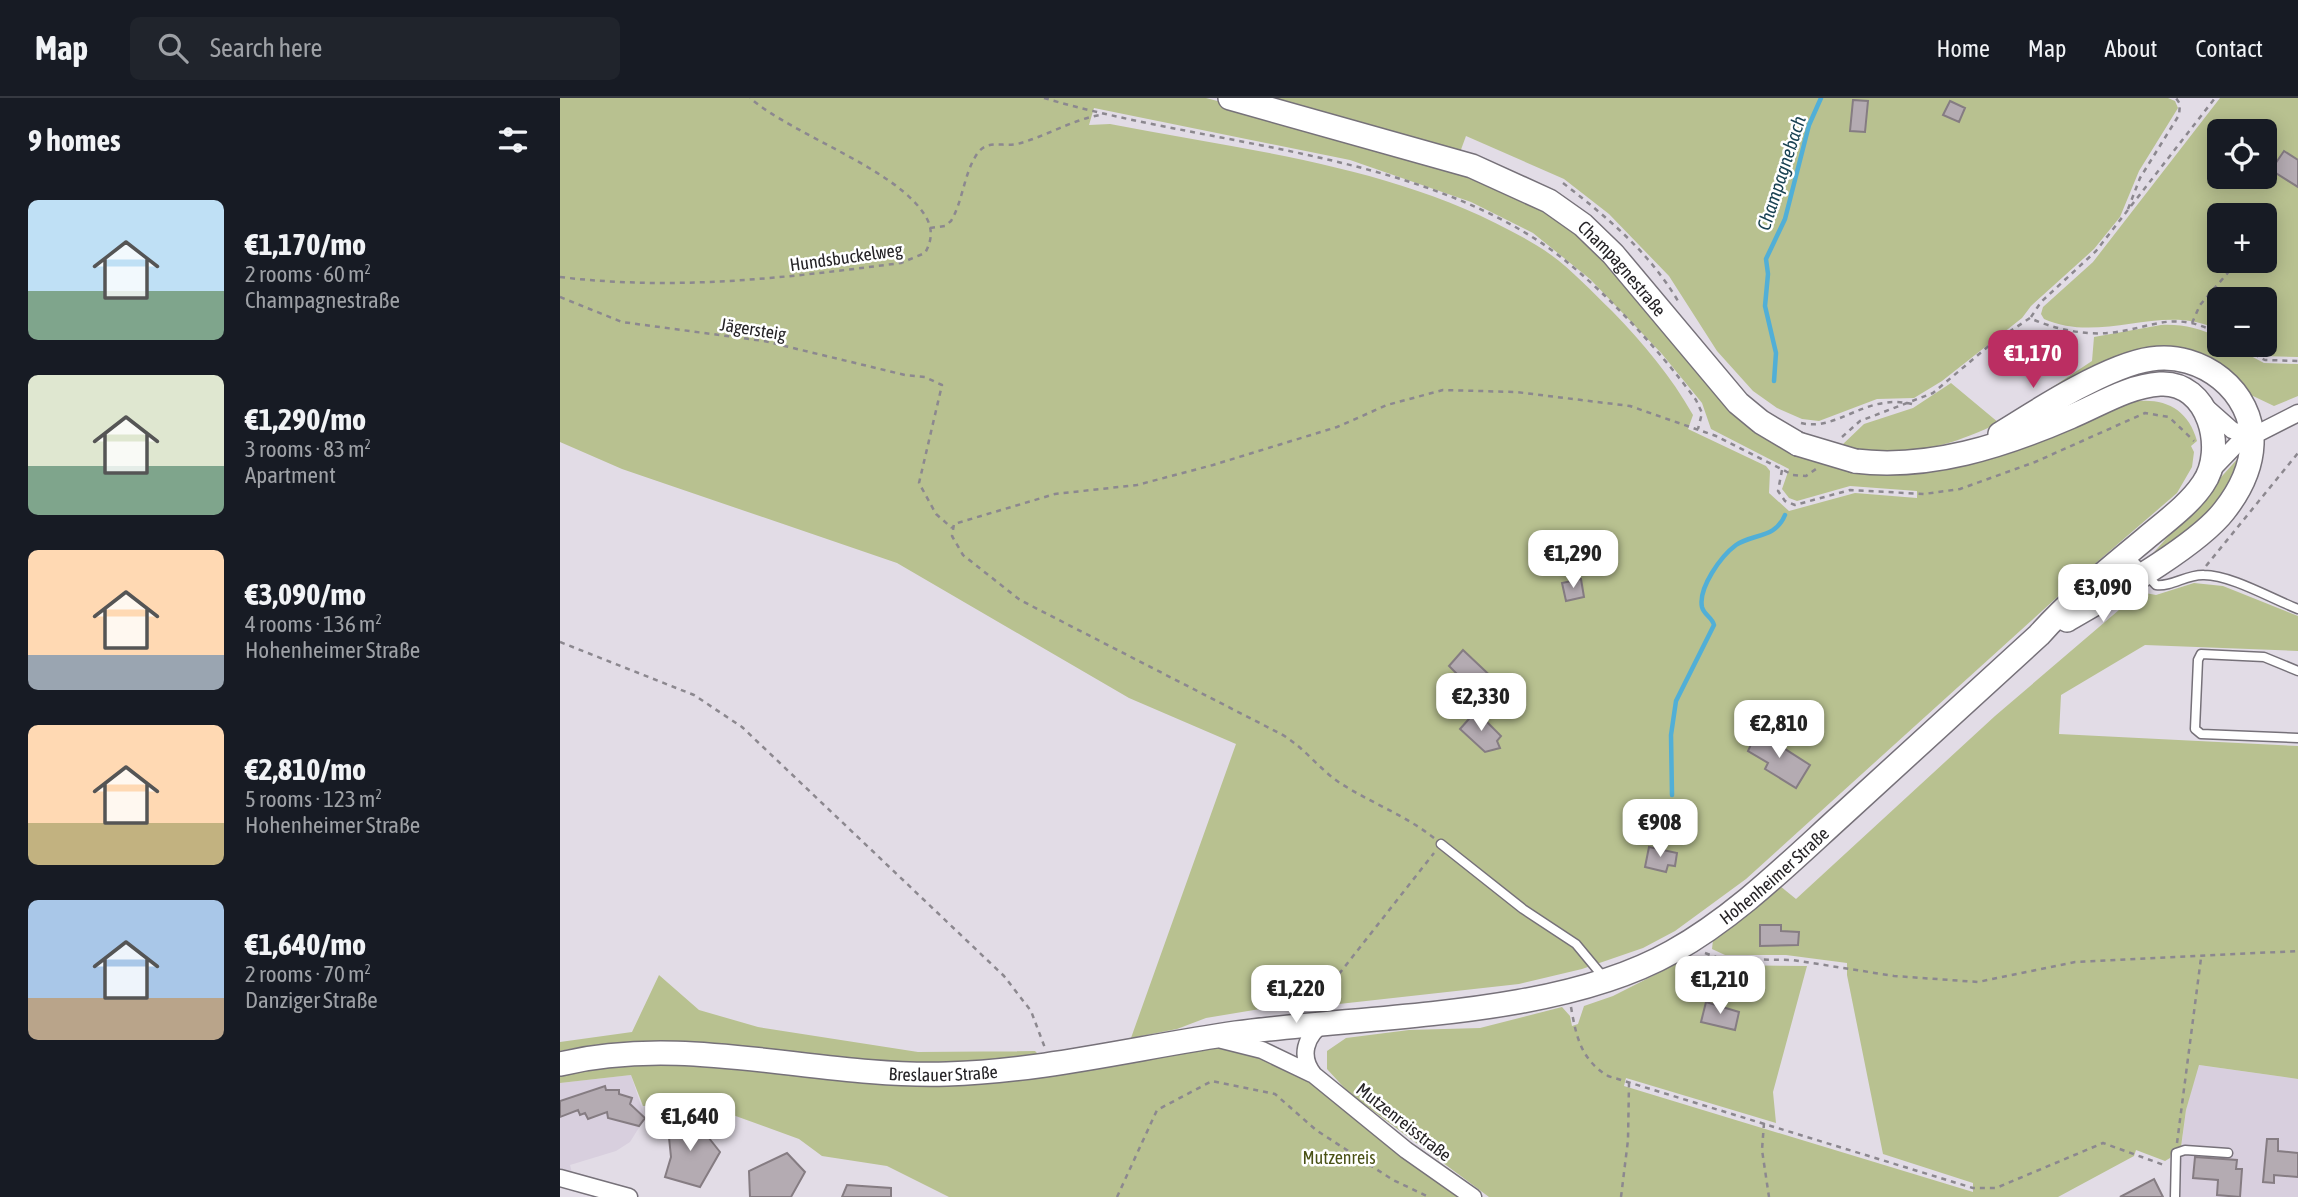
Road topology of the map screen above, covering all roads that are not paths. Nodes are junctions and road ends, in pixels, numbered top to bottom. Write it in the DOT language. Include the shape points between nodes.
graph roads {
  1 [pos="1230,98"];
  2 [pos="2199,401"];
  3 [pos="2298,412"];
  4 [pos="2252,437"];
  5 [pos="1979,447"];
  6 [pos="2211,471"];
  7 [pos="2127,554"];
  8 [pos="2143,572"];
  9 [pos="2298,609"];
  10 [pos="2039,635"];
  11 [pos="2298,671"];
  12 [pos="2298,738"];
  13 [pos="1441,844"];
  14 [pos="1605,979"];
  15 [pos="1324,1023"];
  16 [pos="1205,1038"];
  17 [pos="560,1064"];
  18 [pos="1314,1075"];
  19 [pos="2228,1153"];
  20 [pos="560,1178"];
  21 [pos="629,1197"];
  22 [pos="1473,1197"];
  23 [pos="2175,1197"];
  1 -- 5 [label="main road, Champagnestraße, bridge" via="1472,166 1549,201 1613,254 1738,403 1761,422 1798,433 1855,461 1919,462"];
  2 -- 4 [label="street, Champagnestraße" via="2232,430"];
  2 -- 5 [label="main road, Champagnestraße" via="2177,386 2148,386 2032,434"];
  2 -- 6 [label="main road" via="2214,441"];
  3 -- 4 [label="street, Hohenheimer Straße"];
  4 -- 5 [label="main road, Champagnestraße" via="2240,401 2219,377 2197,364 2161,358 2111,373"];
  4 -- 6 [label="street, Hohenheimer Straße" via="2233,447"];
  4 -- 8 [label="main road, Hohenheimer Straße" via="2245,474 2224,511 2200,534"];
  6 -- 7 [label="main road, Hohenheimer Straße" via="2191,499"];
  7 -- 8 [label="lane"];
  7 -- 10 [label="main road, Hohenheimer Straße" via="2064,607"];
  8 -- 9 [label="lane" via="2160,586 2200,575 2219,578"];
  8 -- 10 [label="main road, Hohenheimer Straße"];
  10 -- 14 [label="main road, Hohenheimer Straße" via="1768,883 1690,941 1653,962"];
  11 -- 12 [label="lane" via="2264,657 2201,654 2196,729 2201,734"];
  13 -- 14 [label="lane" via="1576,944"];
  14 -- 15 [label="main road, Hohenheimer Straße" via="1518,1001"];
  15 -- 16 [label="main road, Breslauer Straße"];
  15 -- 18 [label="street" via="1304,1052"];
  16 -- 17 [label="main road, Breslauer Straße" via="1050,1065 965,1073 899,1074 661,1051"];
  16 -- 18 [label="street, Mutzenreisstraße" via="1253,1047"];
  18 -- 22 [label="street, Mutzenreisstraße"];
  19 -- 23 [label="lane" via="2176,1153"];
  20 -- 21 [label="street"];
}
